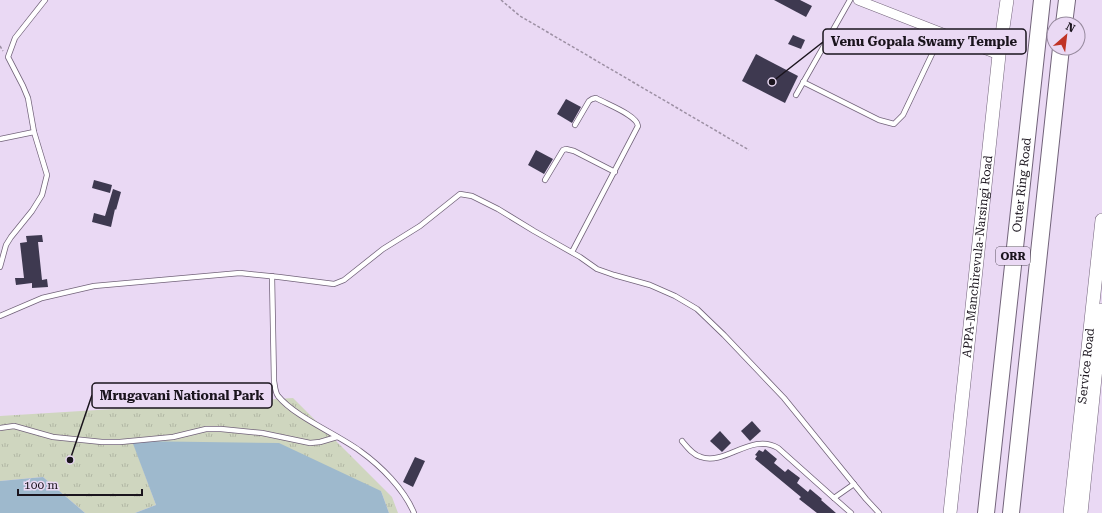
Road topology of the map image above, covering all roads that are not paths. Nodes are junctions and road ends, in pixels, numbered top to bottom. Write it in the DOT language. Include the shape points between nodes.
graph roads {
  1 [pos="45,0"];
  2 [pos="850,0"];
  3 [pos="858,0"];
  4 [pos="1007,0"];
  5 [pos="1042,0"];
  6 [pos="1067,0"];
  7 [pos="1065,16"];
  8 [pos="942,33"];
  9 [pos="999,55"];
  10 [pos="1060,56"];
  11 [pos="803,82"];
  12 [pos="796,95"];
  13 [pos="575,125"];
  14 [pos="34,132"];
  15 [pos="0,139"];
  16 [pos="615,172"];
  17 [pos="545,180"];
  18 [pos="1102,220"];
  19 [pos="572,252"];
  20 [pos="0,267"];
  21 [pos="272,276"];
  22 [pos="1102,310"];
  23 [pos="0,316"];
  24 [pos="1101,325"];
  25 [pos="0,428"];
  26 [pos="338,437"];
  27 [pos="682,441"];
  28 [pos="854,484"];
  29 [pos="834,498"];
  30 [pos="414,513"];
  31 [pos="851,513"];
  32 [pos="879,513"];
  33 [pos="950,513"];
  34 [pos="986,513"];
  35 [pos="1011,513"];
  36 [pos="1070,513"];
  37 [pos="1081,513"];
  1 -- 14 [label="lane" via="15,38 8,57 24,86"];
  2 -- 11 [label="lane"];
  3 -- 8 [label="street"];
  4 -- 9 [label="main road, APPA-Manchirevula-Narsingi Road"];
  5 -- 34 [label="highway, Outer Ring Road / ORR"];
  6 -- 7 [label="highway"];
  8 -- 9 [label="street"];
  8 -- 11 [label="lane" via="903,115 894,124 878,120"];
  9 -- 33 [label="main road, APPA-Manchirevula-Narsingi Road"];
  10 -- 35 [label="highway, Outer Ring Road / ORR"];
  11 -- 12 [label="lane"];
  13 -- 16 [label="lane" via="590,101 596,98 638,123"];
  14 -- 15 [label="lane"];
  14 -- 20 [label="lane" via="47,175 45,184 42,195 32,211 6,246"];
  16 -- 17 [label="lane" via="566,148"];
  16 -- 19 [label="lane"];
  18 -- 36 [label="main road, Service Road"];
  19 -- 21 [label="lane" via="498,209 472,196 460,194 344,280 334,284"];
  19 -- 28 [label="lane" via="597,269 650,285 676,296 697,309 784,398"];
  21 -- 23 [label="lane" via="240,273 94,286 42,298"];
  21 -- 26 [label="lane" via="274,381 277,395 300,414"];
  22 -- 24 [label="main road, Service Road"];
  24 -- 37 [label="main road, Service Road"];
  25 -- 26 [label="lane" via="14,426 53,437 108,442 173,437 206,429 262,433 310,443"];
  26 -- 30 [label="lane" via="361,451 390,478 405,495"];
  27 -- 29 [label="lane" via="702,458 716,458 761,442 772,444"];
  28 -- 29 [label="lane"];
  28 -- 32 [label="lane"];
  29 -- 31 [label="lane"];
}
